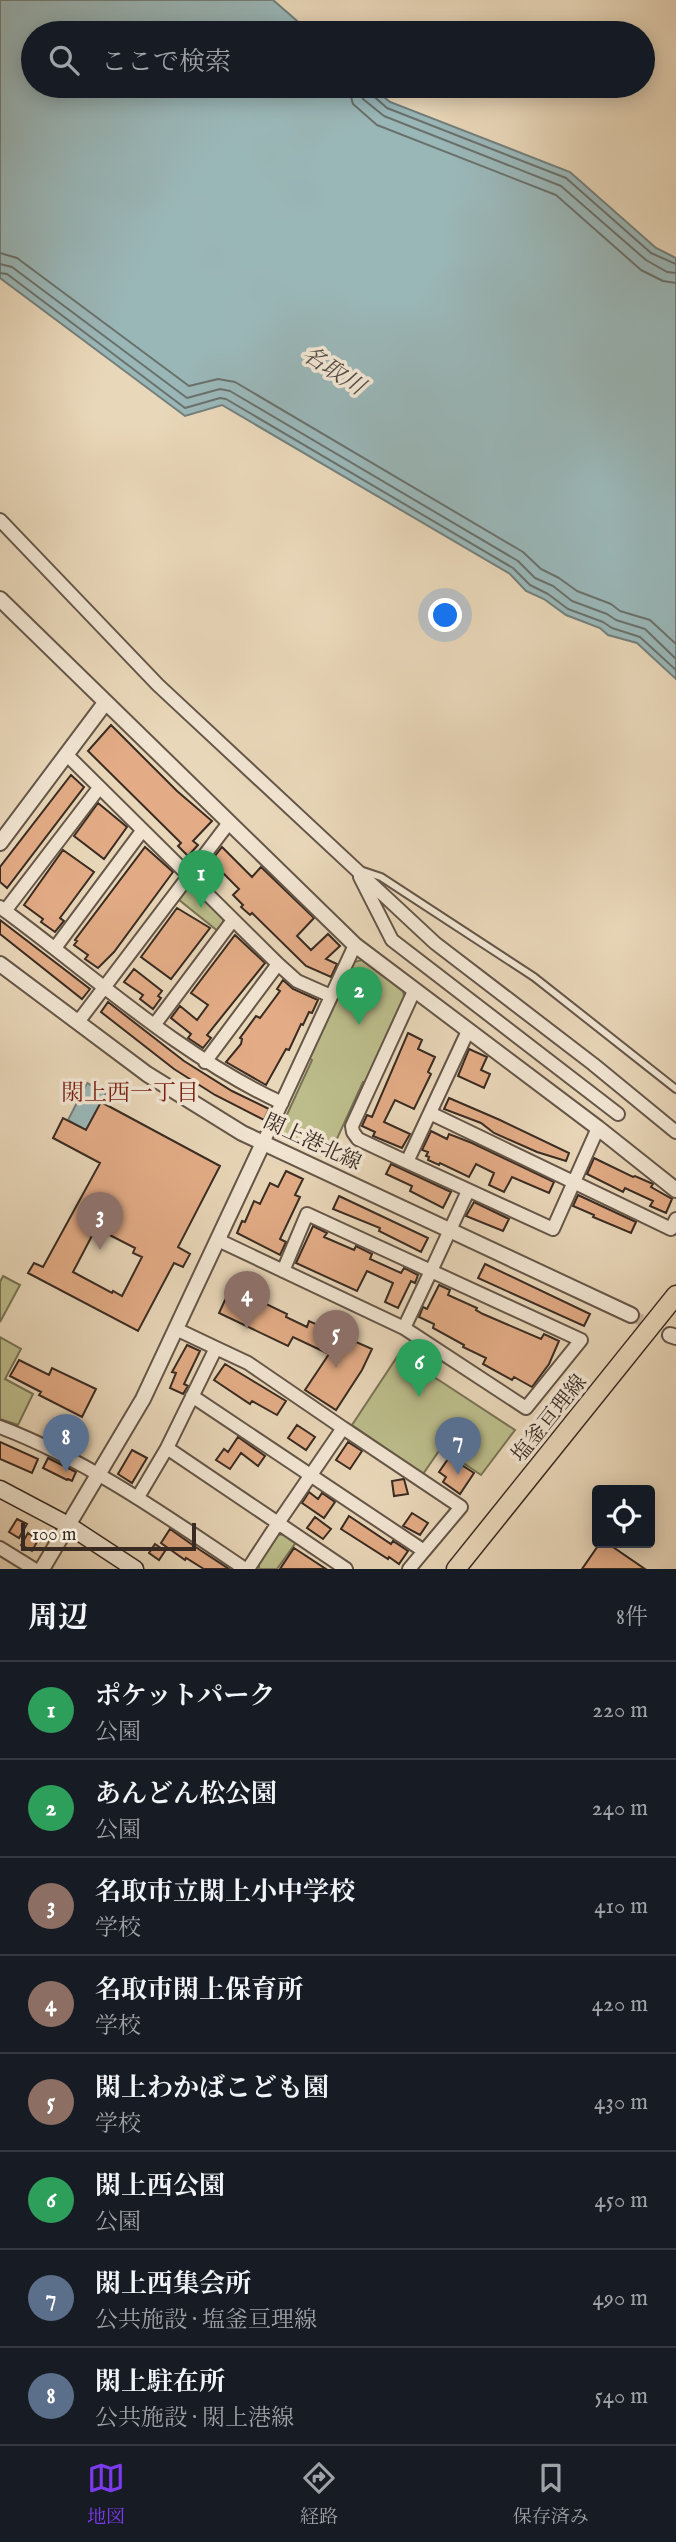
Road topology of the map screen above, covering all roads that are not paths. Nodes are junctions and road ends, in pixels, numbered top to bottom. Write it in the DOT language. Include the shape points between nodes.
graph roads {
  1 [pos="0,520"];
  2 [pos="0,599"];
  3 [pos="105,703"];
  4 [pos="67,755"];
  5 [pos="99,788"];
  6 [pos="228,824"];
  7 [pos="142,831"];
  8 [pos="0,843"];
  9 [pos="355,868"];
  10 [pos="190,875"];
  11 [pos="2,909"];
  12 [pos="233,920"];
  13 [pos="355,945"];
  14 [pos="55,948"];
  15 [pos="0,964"];
  16 [pos="278,964"];
  17 [pos="105,986"];
  18 [pos="414,991"];
  19 [pos="331,996"];
  20 [pos="78,1022"];
  21 [pos="155,1024"];
  22 [pos="468,1031"];
  23 [pos="205,1062"];
  24 [pos="676,1089"];
  25 [pos="282,1103"];
  26 [pos="430,1113"];
  27 [pos="618,1114"];
  28 [pos="598,1128"];
  29 [pos="676,1132"];
  30 [pos="263,1143"];
  31 [pos="407,1162"];
  32 [pos="573,1182"];
  33 [pos="676,1190"];
  34 [pos="468,1191"];
  35 [pos="676,1219"];
  36 [pos="450,1230"];
  37 [pos="218,1240"];
  38 [pos="283,1271"];
  39 [pos="431,1271"];
  40 [pos="676,1295"];
  41 [pos="631,1315"];
  42 [pos="404,1328"];
  43 [pos="176,1329"];
  44 [pos="216,1348"];
  45 [pos="192,1396"];
  46 [pos="0,1427"];
  47 [pos="343,1428"];
  48 [pos="167,1448"];
  49 [pos="100,1474"];
  50 [pos="311,1475"];
  51 [pos="0,1489"];
  52 [pos="138,1497"];
  53 [pos="278,1523"];
  54 [pos="68,1525"];
  55 [pos="0,1549"];
  56 [pos="424,1551"];
  57 [pos="34,1569"];
  58 [pos="42,1569"];
  59 [pos="135,1569"];
  60 [pos="247,1569"];
  61 [pos="346,1569"];
  62 [pos="409,1569"];
  63 [pos="456,1569"];
  1 -- 9 [label="street" via="158,685"];
  2 -- 3 [label="street"];
  3 -- 4 [label="street"];
  3 -- 6 [label="street"];
  4 -- 5 [label="street"];
  4 -- 8 [label="street"];
  5 -- 7 [label="street"];
  5 -- 11 [label="street"];
  6 -- 10 [label="street"];
  6 -- 13 [label="street"];
  7 -- 10 [label="street"];
  7 -- 14 [label="street"];
  9 -- 24 [label="lane" via="381,877 534,977"];
  9 -- 27 [label="street" via="393,940"];
  9 -- 29 [label="street" via="435,943"];
  10 -- 12 [label="street"];
  10 -- 17 [label="street"];
  11 -- 14 [label="street"];
  12 -- 16 [label="street"];
  12 -- 21 [label="street"];
  13 -- 18 [label="street"];
  13 -- 19 [label="street"];
  14 -- 17 [label="street"];
  15 -- 20 [label="street, 閖上港北線"];
  16 -- 19 [label="street" via="297,981"];
  16 -- 23 [label="street"];
  17 -- 20 [label="street"];
  17 -- 21 [label="street"];
  18 -- 22 [label="street"];
  18 -- 31 [label="street" via="352,1126 358,1139"];
  19 -- 25 [label="street"];
  20 -- 30 [label="street, 閖上港北線" via="201,1110"];
  21 -- 23 [label="street"];
  22 -- 26 [label="street"];
  22 -- 28 [label="street"];
  23 -- 25 [label="street"];
  25 -- 30 [label="street"];
  26 -- 31 [label="street"];
  26 -- 32 [label="street"];
  28 -- 32 [label="street"];
  28 -- 33 [label="street"];
  30 -- 36 [label="street, 閖上港北線"];
  30 -- 37 [label="street"];
  31 -- 34 [label="street"];
  32 -- 34 [label="street" via="553,1229"];
  32 -- 35 [label="street" via="671,1229"];
  34 -- 36 [label="street"];
  36 -- 39 [label="street"];
  36 -- 41 [label="street, 閖上港北線"];
  37 -- 38 [label="street"];
  37 -- 43 [label="street"];
  38 -- 39 [label="street" via="307,1214"];
  38 -- 42 [label="street"];
  39 -- 42 [label="street"];
  39 -- 42 [label="street" via="581,1340 526,1408"];
  40 -- 63 [label="main road, 塩釜亘理線"];
  43 -- 44 [label="street"];
  43 -- 49 [label="street"];
  44 -- 45 [label="street"];
  44 -- 47 [label="street" via="248,1363"];
  45 -- 48 [label="street"];
  45 -- 50 [label="street"];
  46 -- 49 [label="street"];
  47 -- 50 [label="street"];
  47 -- 56 [label="street" via="461,1507"];
  48 -- 52 [label="street"];
  48 -- 53 [label="street"];
  49 -- 52 [label="street"];
  49 -- 54 [label="street"];
  50 -- 53 [label="street"];
  50 -- 56 [label="street"];
  51 -- 54 [label="main road"];
  52 -- 60 [label="street"];
  53 -- 60 [label="street"];
  53 -- 61 [label="street"];
  54 -- 58 [label="street"];
  54 -- 59 [label="main road"];
  55 -- 57 [label="street"];
  56 -- 62 [label="street"];
}
